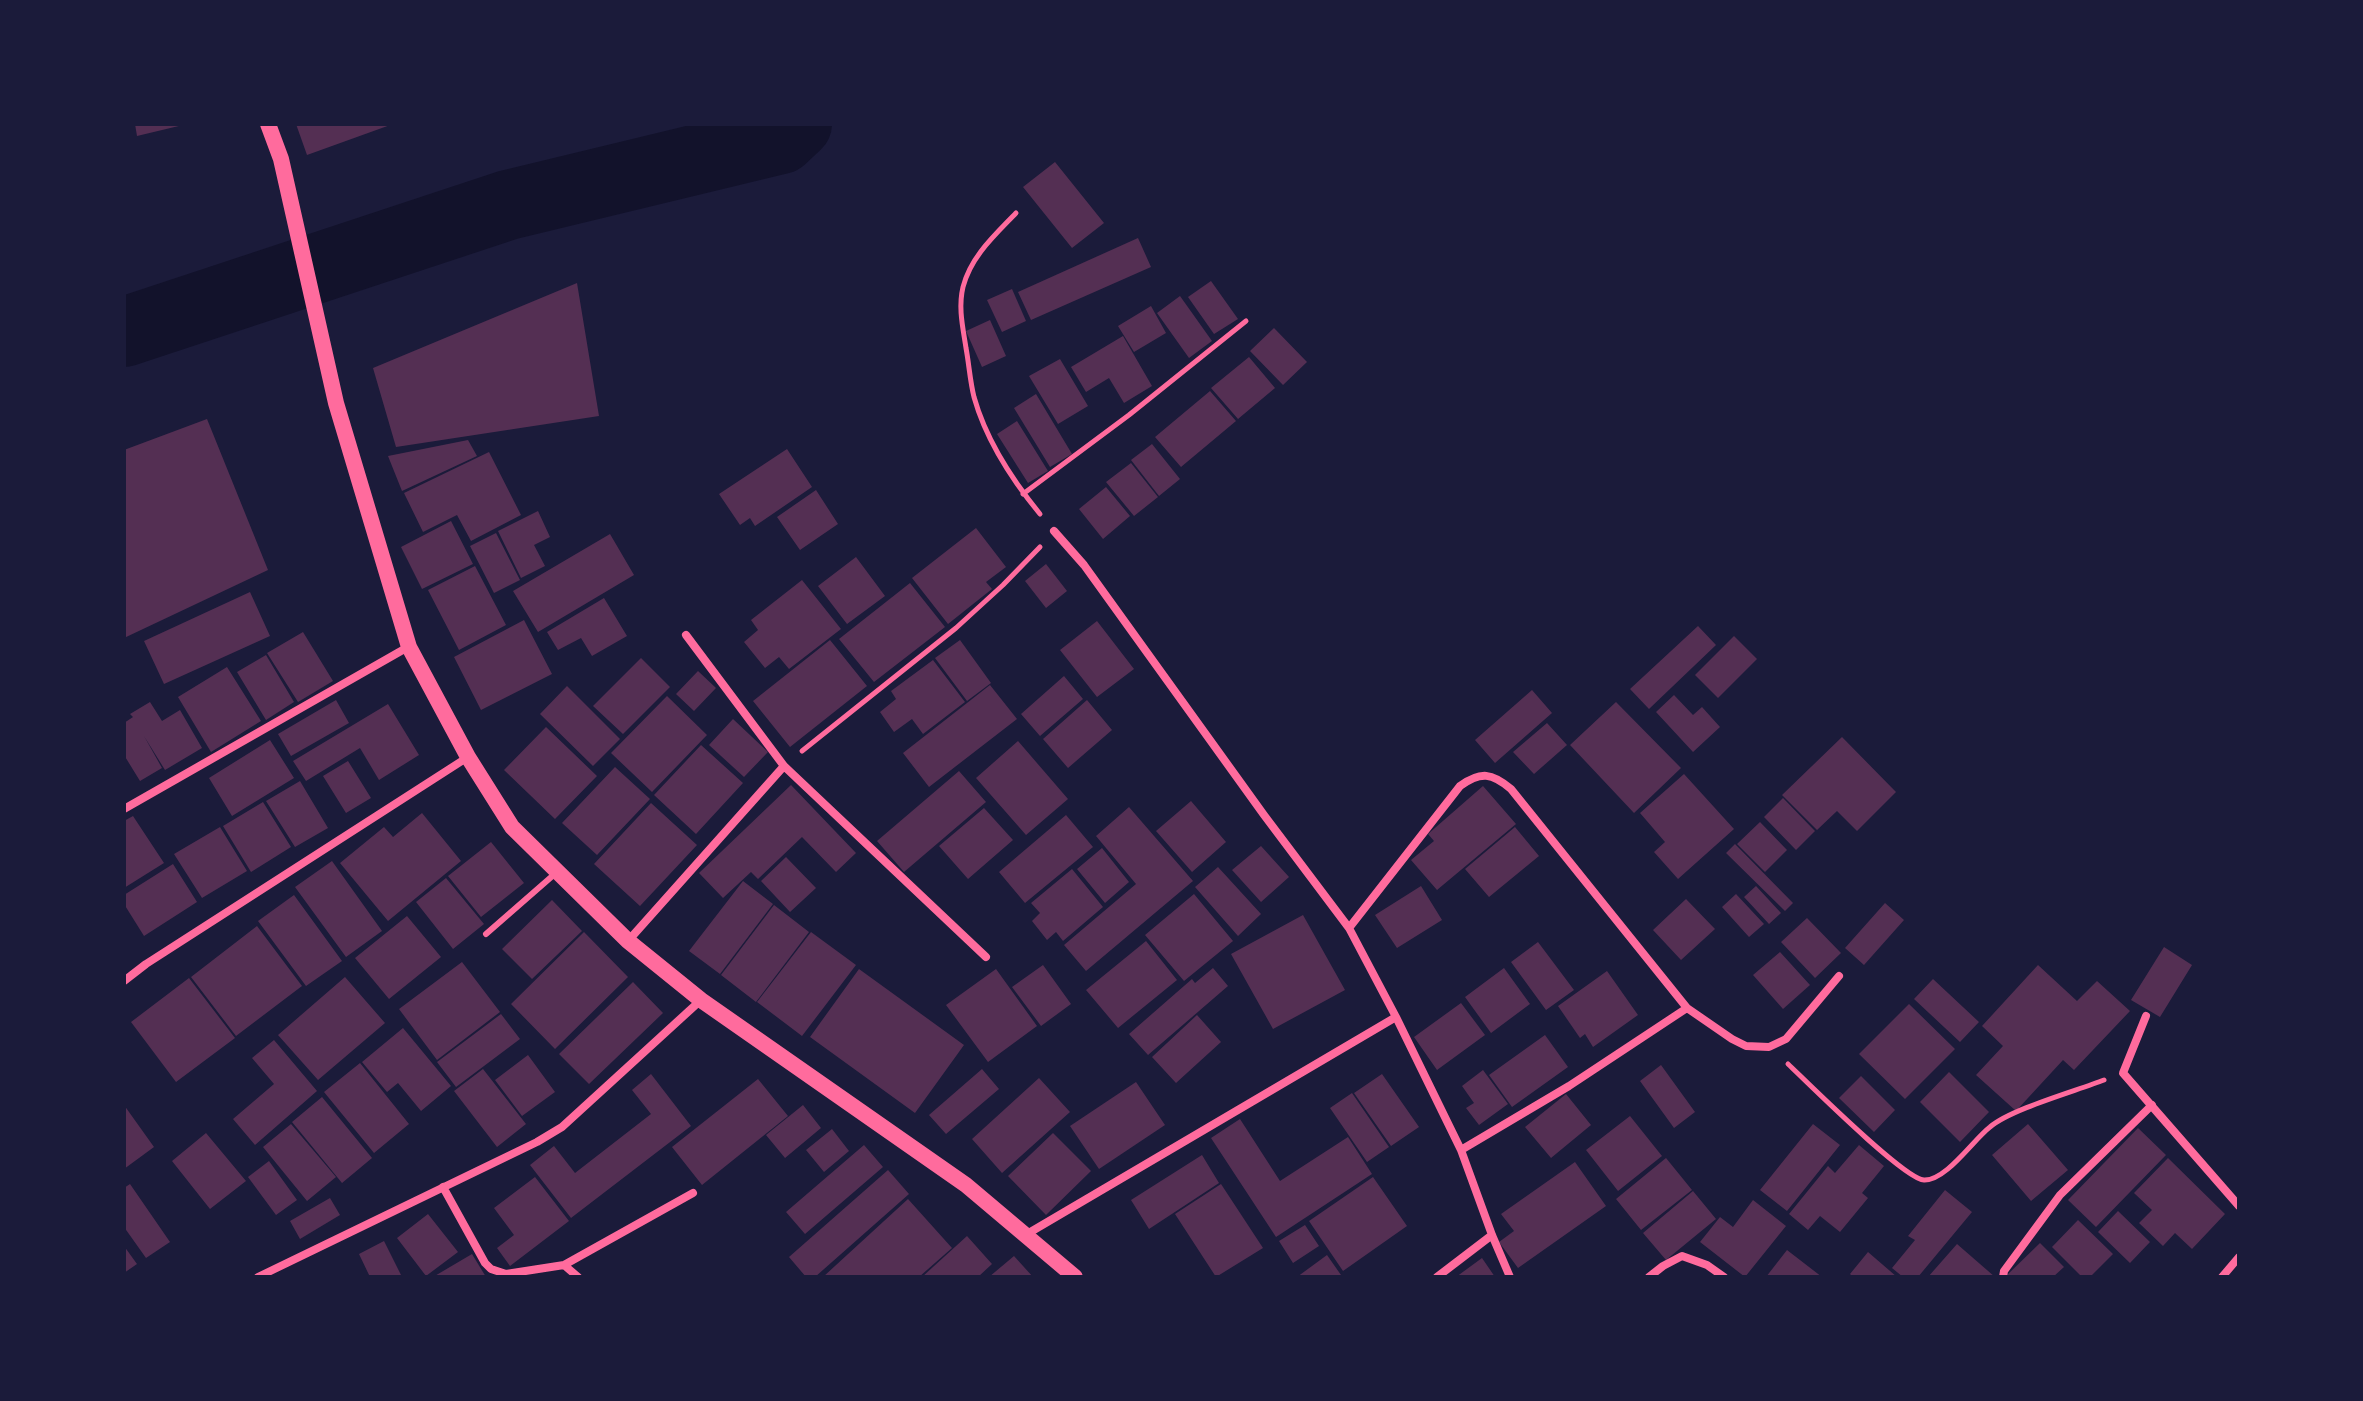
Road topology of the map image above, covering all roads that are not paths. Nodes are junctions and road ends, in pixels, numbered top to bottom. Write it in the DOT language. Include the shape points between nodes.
graph roads {
  1 [pos="268,124"];
  2 [pos="1054,531"];
  3 [pos="686,635"];
  4 [pos="409,647"];
  5 [pos="468,757"];
  6 [pos="784,766"];
  7 [pos="124,809"];
  8 [pos="557,872"];
  9 [pos="1349,928"];
  10 [pos="486,934"];
  11 [pos="628,941"];
  12 [pos="986,957"];
  13 [pos="1839,976"];
  14 [pos="124,981"];
  15 [pos="701,1000"];
  16 [pos="1687,1008"];
  17 [pos="2146,1016"];
  18 [pos="1396,1017"];
  19 [pos="2152,1105"];
  20 [pos="1461,1150"];
  21 [pos="443,1187"];
  22 [pos="693,1193"];
  23 [pos="2239,1206"];
  24 [pos="1027,1234"];
  25 [pos="1492,1235"];
  26 [pos="2239,1257"];
  27 [pos="564,1265"];
  28 [pos="258,1277"];
  29 [pos="578,1277"];
  30 [pos="1075,1277"];
  31 [pos="1437,1277"];
  32 [pos="1510,1277"];
  33 [pos="1649,1277"];
  34 [pos="1724,1277"];
  35 [pos="2003,1277"];
  36 [pos="2222,1277"];
  1 -- 4 [label="main road" via="281,159 336,403"];
  2 -- 9 [label="street"];
  3 -- 6 [label="street"];
  4 -- 5 [label="main road"];
  4 -- 7 [label="street"];
  5 -- 8 [label="main road" via="512,827"];
  5 -- 14 [label="street"];
  6 -- 11 [label="street"];
  6 -- 12 [label="street"];
  8 -- 10 [label="lane"];
  8 -- 11 [label="main road"];
  9 -- 16 [label="street" via="1460,786 1478,775 1494,777 1511,789"];
  9 -- 18 [label="street"];
  11 -- 15 [label="main road"];
  13 -- 16 [label="street" via="1786,1039 1769,1047 1746,1046"];
  15 -- 21 [label="street" via="562,1127"];
  15 -- 24 [label="main road" via="923,1154"];
  16 -- 20 [label="street"];
  17 -- 19 [label="street" via="2123,1073"];
  18 -- 20 [label="street"];
  18 -- 24 [label="street"];
  19 -- 23 [label="street"];
  19 -- 35 [label="street" via="2060,1195"];
  20 -- 25 [label="street"];
  21 -- 27 [label="street" via="491,1269 506,1274"];
  21 -- 28 [label="street"];
  22 -- 27 [label="street"];
  24 -- 30 [label="main road"];
  25 -- 31 [label="street"];
  25 -- 32 [label="street"];
  26 -- 36 [label="street"];
  27 -- 29 [label="street"];
  33 -- 34 [label="street" via="1682,1256"];
}
